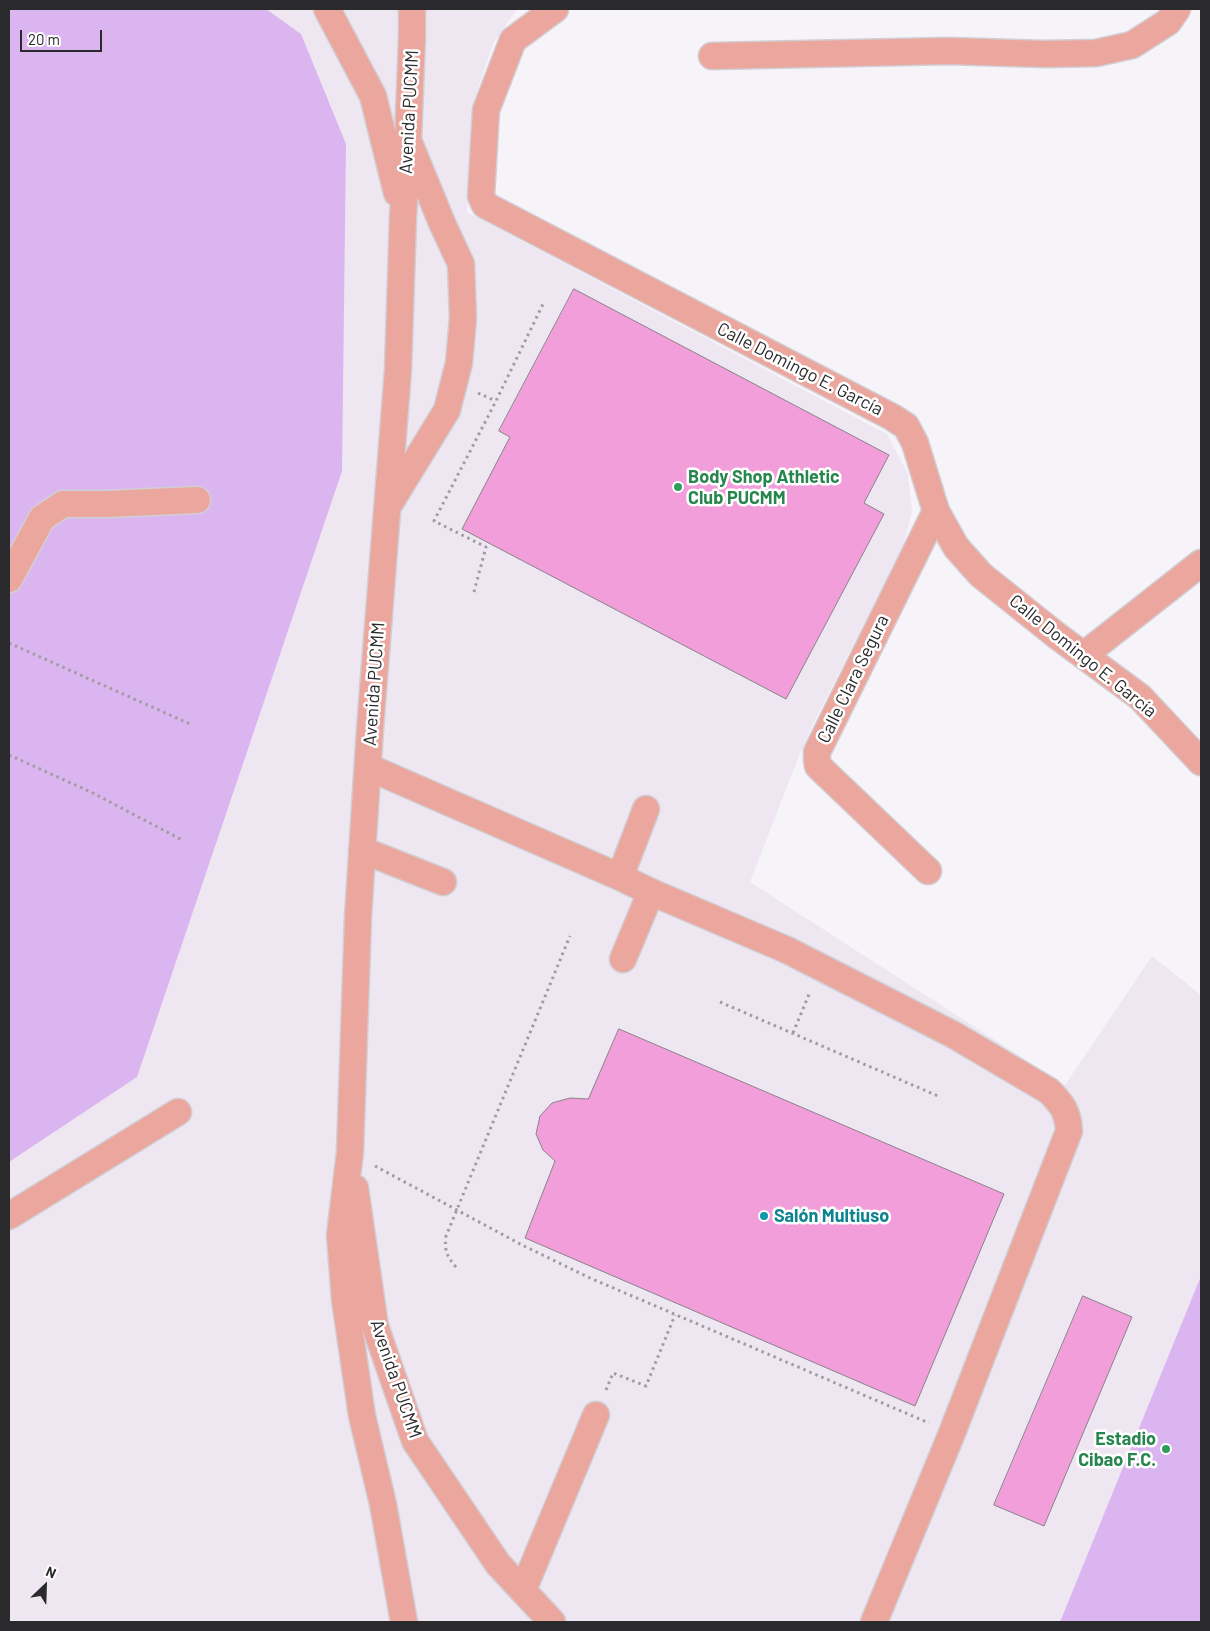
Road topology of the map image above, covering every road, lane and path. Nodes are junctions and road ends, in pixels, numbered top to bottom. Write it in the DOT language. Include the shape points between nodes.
graph roads {
  1 [pos="327,9"];
  2 [pos="412,9"];
  3 [pos="555,9"];
  4 [pos="1177,9"];
  5 [pos="712,56"];
  6 [pos="408,140"];
  7 [pos="403,216"];
  8 [pos="544,302"];
  9 [pos="197,500"];
  10 [pos="387,508"];
  11 [pos="936,512"];
  12 [pos="1201,563"];
  13 [pos="9,580"];
  14 [pos="474,592"];
  15 [pos="9,643"];
  16 [pos="1084,655"];
  17 [pos="190,724"];
  18 [pos="9,755"];
  19 [pos="1201,762"];
  20 [pos="368,766"];
  21 [pos="646,809"];
  22 [pos="182,840"];
  23 [pos="362,850"];
  24 [pos="928,871"];
  25 [pos="620,877"];
  26 [pos="443,882"];
  27 [pos="651,892"];
  28 [pos="570,936"];
  29 [pos="623,959"];
  30 [pos="802,989"];
  31 [pos="720,1002"];
  32 [pos="793,1033"];
  33 [pos="938,1096"];
  34 [pos="178,1112"];
  35 [pos="350,1152"];
  36 [pos="458,1210"];
  37 [pos="9,1216"];
  38 [pos="456,1267"];
  39 [pos="676,1315"];
  40 [pos="596,1415"];
  41 [pos="952,1433"];
  42 [pos="523,1590"];
  43 [pos="404,1622"];
  44 [pos="552,1622"];
  45 [pos="874,1622"];
  1 -- 7 [label="street, Avenida PUCMM" via="373,96"];
  2 -- 6 [label="street, Avenida PUCMM"];
  3 -- 11 [label="street, Calle Domingo E. García" via="513,40 486,110 481,196 485,205 906,426 915,443"];
  4 -- 5 [label="street" via="1168,22 1132,45 1096,53 948,51"];
  6 -- 7 [label="street, Avenida PUCMM"];
  6 -- 10 [label="street" via="461,264 463,318 460,363 447,410"];
  7 -- 10 [label="street, Avenida PUCMM" via="398,370"];
  8 -- 14 [label="path" via="434,521 486,547"];
  9 -- 13 [label="street" via="63,504 42,518"];
  10 -- 20 [label="street, Avenida PUCMM"];
  11 -- 16 [label="street, Calle Domingo E. García" via="956,547 981,575"];
  11 -- 24 [label="street, Calle Clara Segura" via="817,752 816,760 818,766"];
  12 -- 16 [label="street"];
  15 -- 17 [label="path"];
  16 -- 19 [label="street, Calle Domingo E. García" via="1140,697"];
  18 -- 22 [label="path" via="93,793"];
  20 -- 23 [label="street, Avenida PUCMM"];
  20 -- 25 [label="street"];
  21 -- 25 [label="street"];
  23 -- 26 [label="street"];
  23 -- 35 [label="street, Avenida PUCMM"];
  25 -- 27 [label="street"];
  27 -- 29 [label="street"];
  27 -- 41 [label="street" via="788,950 954,1035 1049,1091 1060,1102 1068,1117 1068,1131"];
  28 -- 36 [label="path"];
  30 -- 32 [label="path" via="810,992"];
  31 -- 32 [label="path"];
  32 -- 33 [label="path"];
  34 -- 37 [label="street"];
  35 -- 36 [label="path"];
  35 -- 42 [label="street, Avenida PUCMM" via="375,1326 415,1441 498,1564"];
  35 -- 43 [label="street, Avenida PUCMM" via="340,1234 345,1300 362,1416 383,1504"];
  36 -- 38 [label="path" via="444,1245 447,1256"];
  36 -- 39 [label="path" via="522,1246"];
  39 -- 40 [label="path" via="646,1386 613,1373"];
  39 -- 41 [label="path"];
  40 -- 42 [label="street"];
  41 -- 45 [label="street"];
  42 -- 44 [label="street, Avenida PUCMM"];
}
